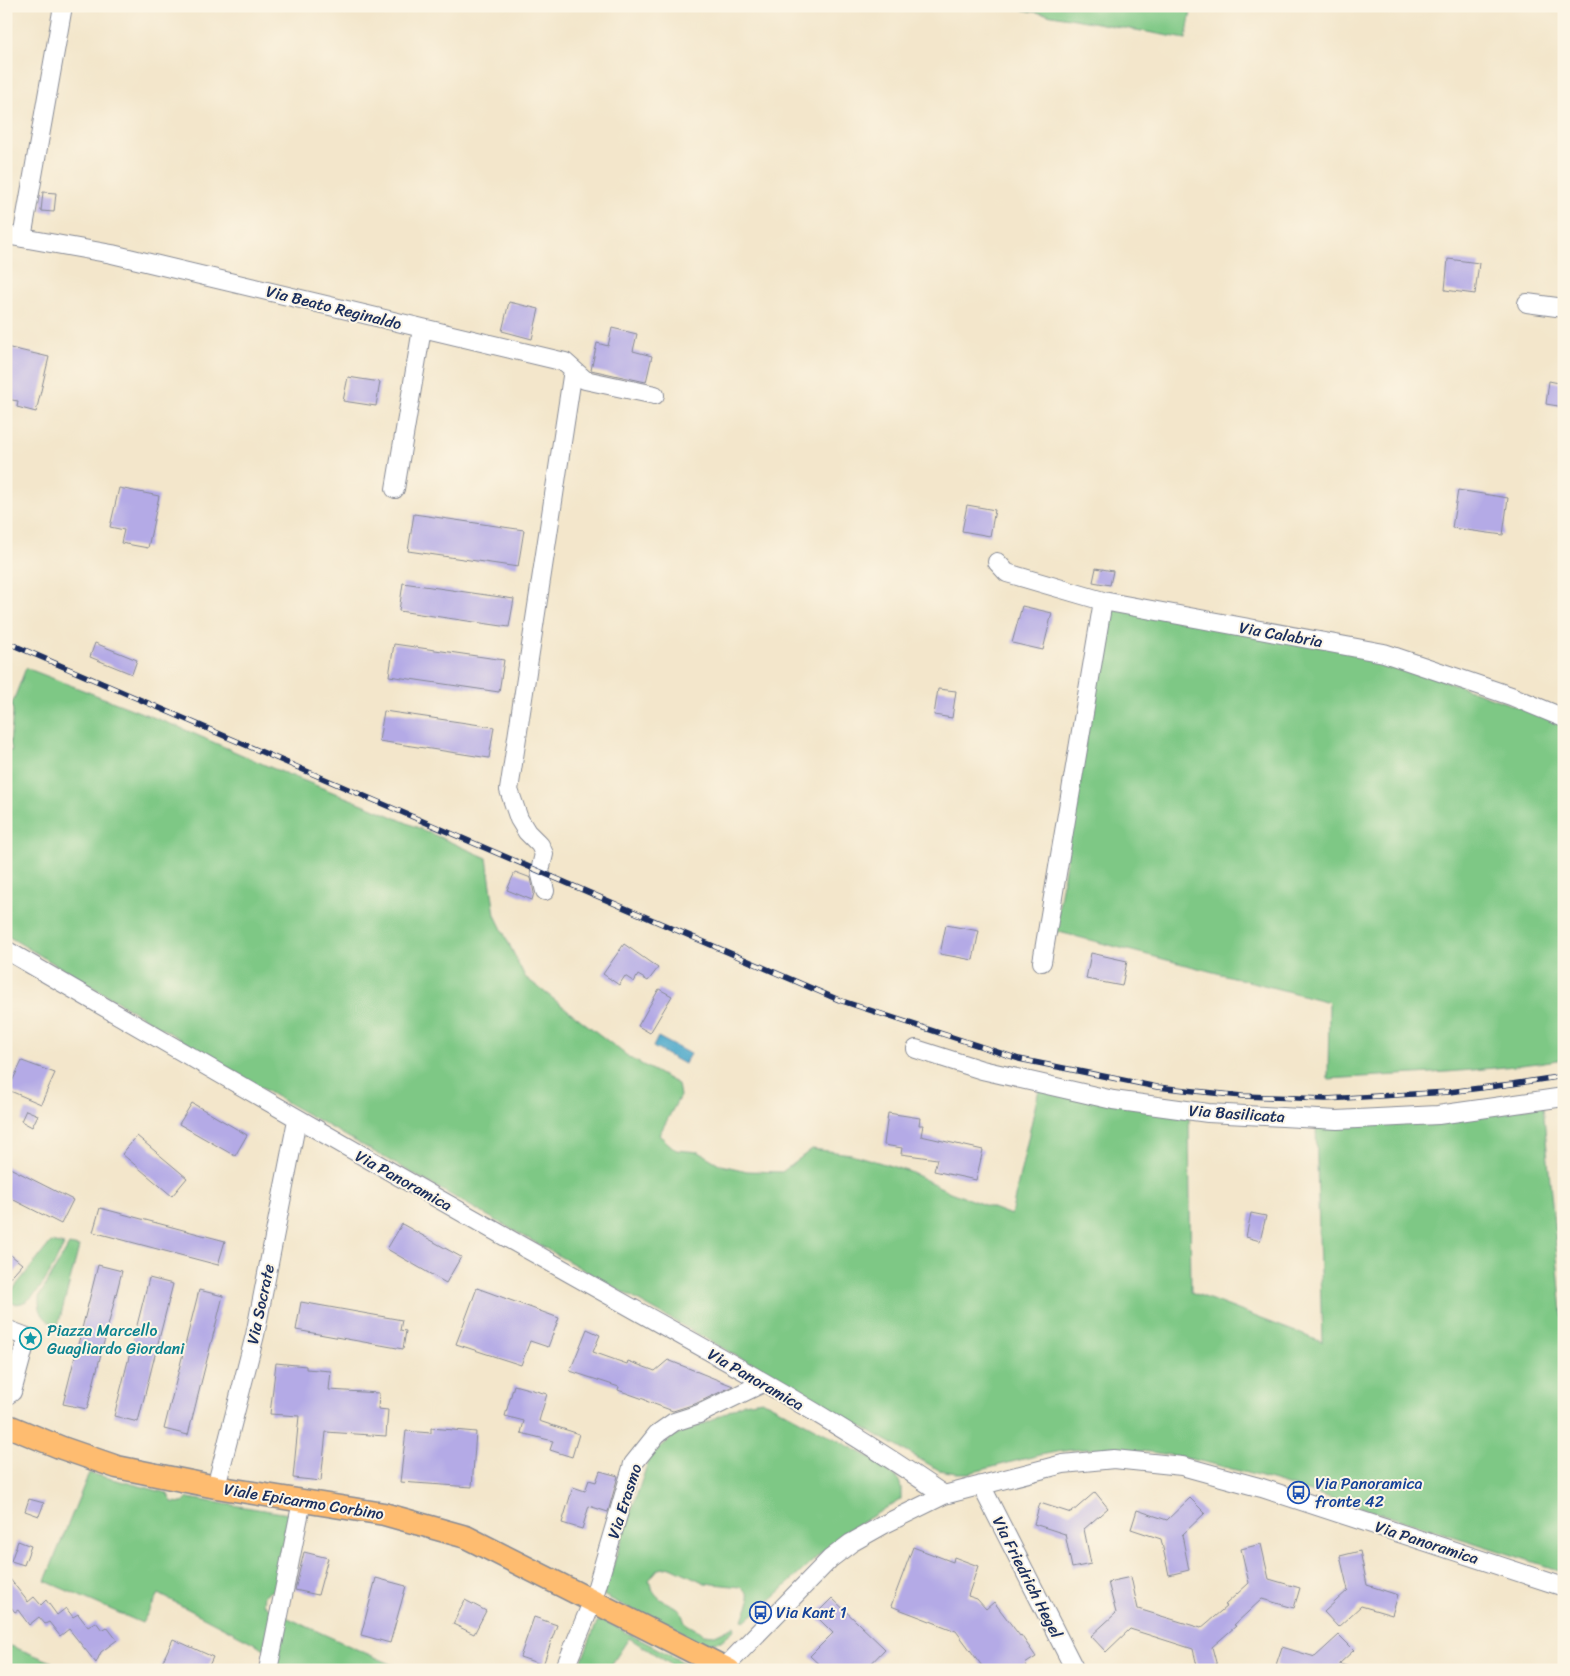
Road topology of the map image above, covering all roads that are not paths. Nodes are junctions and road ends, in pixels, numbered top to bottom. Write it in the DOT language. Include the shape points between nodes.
graph roads {
  1 [pos="63,6"];
  2 [pos="14,236"];
  3 [pos="1527,303"];
  4 [pos="1564,308"];
  5 [pos="422,329"];
  6 [pos="573,370"];
  7 [pos="655,395"];
  8 [pos="396,489"];
  9 [pos="997,562"];
  10 [pos="1103,601"];
  11 [pos="1564,718"];
  12 [pos="545,892"];
  13 [pos="6,950"];
  14 [pos="1042,962"];
  15 [pos="916,1048"];
  16 [pos="1564,1097"];
  17 [pos="297,1120"];
  18 [pos="6,1329"];
  19 [pos="763,1383"];
  20 [pos="6,1396"];
  21 [pos="6,1425"];
  22 [pos="981,1484"];
  23 [pos="216,1487"];
  24 [pos="944,1496"];
  25 [pos="302,1501"];
  26 [pos="1564,1587"];
  27 [pos="593,1600"];
  28 [pos="727,1669"];
  29 [pos="268,1670"];
  30 [pos="564,1670"];
  31 [pos="1075,1670"];
  1 -- 2 [label="street"];
  2 -- 5 [label="street, Via Beato Reginaldo" via="112,254"];
  3 -- 4 [label="street"];
  5 -- 6 [label="street, Via Beato Reginaldo" via="565,362"];
  5 -- 8 [label="street"];
  6 -- 7 [label="street, Via Beato Reginaldo" via="585,380"];
  6 -- 12 [label="street" via="509,790 519,819 544,854 540,872"];
  9 -- 10 [label="street, Via Calabria" via="1007,573"];
  10 -- 11 [label="street, Via Calabria" via="1384,653 1511,696"];
  10 -- 14 [label="street"];
  13 -- 17 [label="street, Via Panoramica"];
  15 -- 16 [label="street, Via Basilicata" via="982,1070 1113,1100 1208,1113 1337,1120 1438,1115"];
  17 -- 19 [label="street, Via Panoramica"];
  17 -- 23 [label="street, Via Socrate" via="255,1334"];
  18 -- 20 [label="street" via="27,1337 12,1392"];
  19 -- 24 [label="street, Via Panoramica" via="894,1460"];
  19 -- 27 [label="street, Via Erasmo" via="699,1414 674,1422 643,1450 633,1464"];
  21 -- 23 [label="main road, Viale Epicarmo Corbino" via="117,1467"];
  22 -- 24 [label="street, Via Panoramica"];
  22 -- 26 [label="street, Via Panoramica" via="1080,1462 1114,1459 1182,1466 1262,1488"];
  22 -- 31 [label="street, Via Friedrich Hegel"];
  23 -- 25 [label="main road, Viale Epicarmo Corbino"];
  24 -- 28 [label="street" via="883,1525 830,1559"];
  25 -- 27 [label="main road, Viale Epicarmo Corbino" via="384,1514 466,1537"];
  25 -- 29 [label="street"];
  27 -- 28 [label="main road, Viale Epicarmo Corbino"];
  27 -- 30 [label="street, Via Erasmo"];
}
